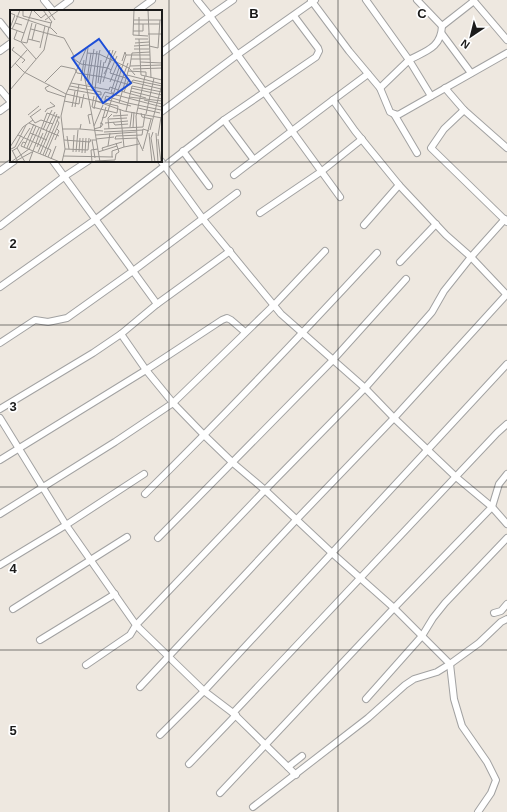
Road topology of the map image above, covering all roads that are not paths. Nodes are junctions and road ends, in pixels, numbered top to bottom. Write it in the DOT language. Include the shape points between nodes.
graph roads {
  1 [pos="44,0"];
  2 [pos="70,0"];
  3 [pos="152,0"];
  4 [pos="197,0"];
  5 [pos="233,0"];
  6 [pos="366,0"];
  7 [pos="417,0"];
  8 [pos="474,0"];
  9 [pos="313,1"];
  10 [pos="53,10"];
  11 [pos="55,10"];
  12 [pos="138,10"];
  13 [pos="210,16"];
  14 [pos="294,16"];
  15 [pos="0,22"];
  16 [pos="442,26"];
  17 [pos="442,34"];
  18 [pos="10,35"];
  19 [pos="507,40"];
  20 [pos="10,44"];
  21 [pos="0,51"];
  22 [pos="162,52"];
  23 [pos="507,53"];
  24 [pos="237,55"];
  25 [pos="409,60"];
  26 [pos="471,73"];
  27 [pos="368,74"];
  28 [pos="380,88"];
  29 [pos="445,88"];
  30 [pos="0,89"];
  31 [pos="264,92"];
  32 [pos="431,96"];
  33 [pos="333,100"];
  34 [pos="10,102"];
  35 [pos="10,104"];
  36 [pos="464,110"];
  37 [pos="0,111"];
  38 [pos="162,111"];
  39 [pos="394,114"];
  40 [pos="224,120"];
  41 [pos="292,131"];
  42 [pos="362,139"];
  43 [pos="506,145"];
  44 [pos="183,151"];
  45 [pos="417,153"];
  46 [pos="254,160"];
  47 [pos="13,162"];
  48 [pos="54,162"];
  49 [pos="86,162"];
  50 [pos="162,163"];
  51 [pos="0,171"];
  52 [pos="322,171"];
  53 [pos="234,175"];
  54 [pos="64,176"];
  55 [pos="399,185"];
  56 [pos="209,186"];
  57 [pos="237,193"];
  58 [pos="340,197"];
  59 [pos="260,213"];
  60 [pos="96,218"];
  61 [pos="203,219"];
  62 [pos="506,220"];
  63 [pos="436,224"];
  64 [pos="364,225"];
  65 [pos="0,226"];
  66 [pos="325,251"];
  67 [pos="230,252"];
  68 [pos="377,253"];
  69 [pos="471,257"];
  70 [pos="400,262"];
  71 [pos="133,271"];
  72 [pos="406,279"];
  73 [pos="0,287"];
  74 [pos="507,295"];
  75 [pos="157,304"];
  76 [pos="274,304"];
  77 [pos="245,332"];
  78 [pos="303,333"];
  79 [pos="121,334"];
  80 [pos="0,343"];
  81 [pos="333,360"];
  82 [pos="507,364"];
  83 [pos="146,370"];
  84 [pos="365,388"];
  85 [pos="173,403"];
  86 [pos="0,409"];
  87 [pos="0,418"];
  88 [pos="394,418"];
  89 [pos="507,424"];
  90 [pos="204,435"];
  91 [pos="19,448"];
  92 [pos="428,450"];
  93 [pos="0,460"];
  94 [pos="233,463"];
  95 [pos="144,474"];
  96 [pos="507,474"];
  97 [pos="456,477"];
  98 [pos="43,487"];
  99 [pos="265,490"];
  100 [pos="145,494"];
  101 [pos="492,507"];
  102 [pos="0,514"];
  103 [pos="296,520"];
  104 [pos="507,524"];
  105 [pos="66,525"];
  106 [pos="127,537"];
  107 [pos="158,538"];
  108 [pos="507,538"];
  109 [pos="332,553"];
  110 [pos="90,559"];
  111 [pos="0,565"];
  112 [pos="360,578"];
  113 [pos="115,594"];
  114 [pos="507,604"];
  115 [pos="394,608"];
  116 [pos="13,609"];
  117 [pos="494,613"];
  118 [pos="507,619"];
  119 [pos="136,625"];
  120 [pos="422,636"];
  121 [pos="40,640"];
  122 [pos="168,657"];
  123 [pos="450,664"];
  124 [pos="86,665"];
  125 [pos="140,687"];
  126 [pos="204,691"];
  127 [pos="366,699"];
  128 [pos="235,714"];
  129 [pos="160,735"];
  130 [pos="266,745"];
  131 [pos="302,756"];
  132 [pos="189,764"];
  133 [pos="288,767"];
  134 [pos="296,775"];
  135 [pos="220,793"];
  136 [pos="253,808"];
  137 [pos="478,812"];
  1 -- 10 [label="street"];
  2 -- 11 [label="street"];
  3 -- 12 [label="street"];
  4 -- 13 [label="street"];
  5 -- 13 [label="street"];
  6 -- 25 [label="street"];
  7 -- 16 [label="street"];
  8 -- 16 [label="street"];
  8 -- 19 [label="street"];
  9 -- 14 [label="street"];
  9 -- 27 [label="street"];
  13 -- 22 [label="street"];
  13 -- 24 [label="street"];
  14 -- 24 [label="street"];
  14 -- 31 [label="street" via="318,48 318,54"];
  15 -- 18 [label="street"];
  16 -- 17 [label="street"];
  17 -- 25 [label="street" via="433,48"];
  17 -- 26 [label="street"];
  20 -- 21 [label="street"];
  23 -- 26 [label="street"];
  24 -- 31 [label="street"];
  24 -- 38 [label="street"];
  25 -- 28 [label="street"];
  25 -- 32 [label="street"];
  26 -- 29 [label="street"];
  27 -- 28 [label="street"];
  27 -- 33 [label="street"];
  28 -- 39 [label="street" via="390,112"];
  29 -- 32 [label="street"];
  29 -- 36 [label="street"];
  30 -- 34 [label="street"];
  31 -- 40 [label="street"];
  31 -- 41 [label="street"];
  32 -- 39 [label="street" via="398,115"];
  33 -- 41 [label="street"];
  33 -- 42 [label="street"];
  35 -- 37 [label="street"];
  36 -- 43 [label="street"];
  36 -- 62 [label="street" via="444,129 431,148"];
  39 -- 45 [label="street"];
  40 -- 44 [label="street"];
  40 -- 46 [label="street"];
  41 -- 46 [label="street"];
  41 -- 52 [label="street"];
  42 -- 52 [label="street"];
  42 -- 55 [label="street"];
  44 -- 50 [label="street"];
  44 -- 56 [label="street"];
  46 -- 53 [label="street"];
  47 -- 51 [label="street"];
  48 -- 54 [label="street"];
  49 -- 54 [label="street"];
  50 -- 60 [label="street"];
  50 -- 61 [label="street"];
  52 -- 58 [label="street"];
  52 -- 59 [label="street"];
  54 -- 60 [label="street"];
  54 -- 65 [label="street"];
  55 -- 63 [label="street"];
  55 -- 64 [label="street"];
  57 -- 61 [label="street"];
  60 -- 71 [label="street"];
  60 -- 73 [label="street"];
  61 -- 67 [label="street"];
  61 -- 71 [label="street"];
  62 -- 69 [label="street"];
  63 -- 69 [label="street"];
  63 -- 70 [label="street"];
  66 -- 76 [label="street"];
  67 -- 75 [label="street"];
  67 -- 76 [label="street"];
  68 -- 78 [label="street"];
  69 -- 74 [label="street"];
  69 -- 84 [label="street" via="444,291 432,312"];
  71 -- 75 [label="street"];
  71 -- 80 [label="street" via="67,318 48,322 35,320"];
  72 -- 81 [label="street"];
  74 -- 88 [label="street"];
  75 -- 79 [label="street"];
  76 -- 77 [label="street"];
  76 -- 78 [label="street" via="281,314"];
  77 -- 83 [label="street" via="227,318"];
  77 -- 85 [label="street"];
  78 -- 81 [label="street"];
  78 -- 90 [label="street"];
  79 -- 83 [label="street"];
  79 -- 86 [label="street"];
  81 -- 84 [label="street"];
  81 -- 94 [label="street"];
  82 -- 92 [label="street"];
  83 -- 85 [label="street"];
  83 -- 91 [label="street"];
  84 -- 88 [label="street"];
  84 -- 99 [label="street"];
  85 -- 90 [label="street"];
  85 -- 98 [label="street"];
  87 -- 91 [label="street"];
  88 -- 92 [label="street"];
  88 -- 103 [label="street"];
  89 -- 97 [label="street"];
  90 -- 94 [label="street"];
  90 -- 100 [label="street"];
  91 -- 93 [label="street"];
  91 -- 98 [label="street"];
  92 -- 97 [label="street"];
  92 -- 109 [label="street"];
  94 -- 99 [label="street"];
  94 -- 107 [label="street"];
  95 -- 105 [label="street"];
  96 -- 101 [label="street" via="499,484"];
  97 -- 101 [label="street"];
  97 -- 112 [label="street"];
  98 -- 102 [label="street"];
  98 -- 105 [label="street"];
  99 -- 103 [label="street"];
  99 -- 119 [label="street"];
  101 -- 104 [label="street"];
  101 -- 115 [label="street"];
  103 -- 109 [label="street"];
  103 -- 122 [label="street"];
  105 -- 110 [label="street"];
  105 -- 111 [label="street"];
  106 -- 110 [label="street"];
  108 -- 120 [label="street" via="445,603"];
  109 -- 112 [label="street"];
  109 -- 126 [label="street"];
  110 -- 113 [label="street"];
  110 -- 116 [label="street"];
  112 -- 115 [label="street"];
  112 -- 128 [label="street"];
  113 -- 119 [label="street"];
  113 -- 121 [label="street"];
  114 -- 117 [label="street" via="501,611"];
  115 -- 120 [label="street"];
  115 -- 130 [label="street"];
  118 -- 123 [label="street"];
  119 -- 122 [label="street"];
  119 -- 124 [label="street" via="130,635"];
  120 -- 123 [label="street"];
  120 -- 127 [label="street"];
  122 -- 125 [label="street"];
  122 -- 126 [label="street"];
  123 -- 134 [label="street" via="437,672 414,679"];
  123 -- 137 [label="street" via="454,699 462,726 496,780 491,793"];
  126 -- 128 [label="street"];
  126 -- 129 [label="street"];
  128 -- 130 [label="street"];
  128 -- 132 [label="street"];
  130 -- 133 [label="street"];
  130 -- 135 [label="street"];
  131 -- 133 [label="street"];
  133 -- 134 [label="street"];
  134 -- 136 [label="street"];
}
